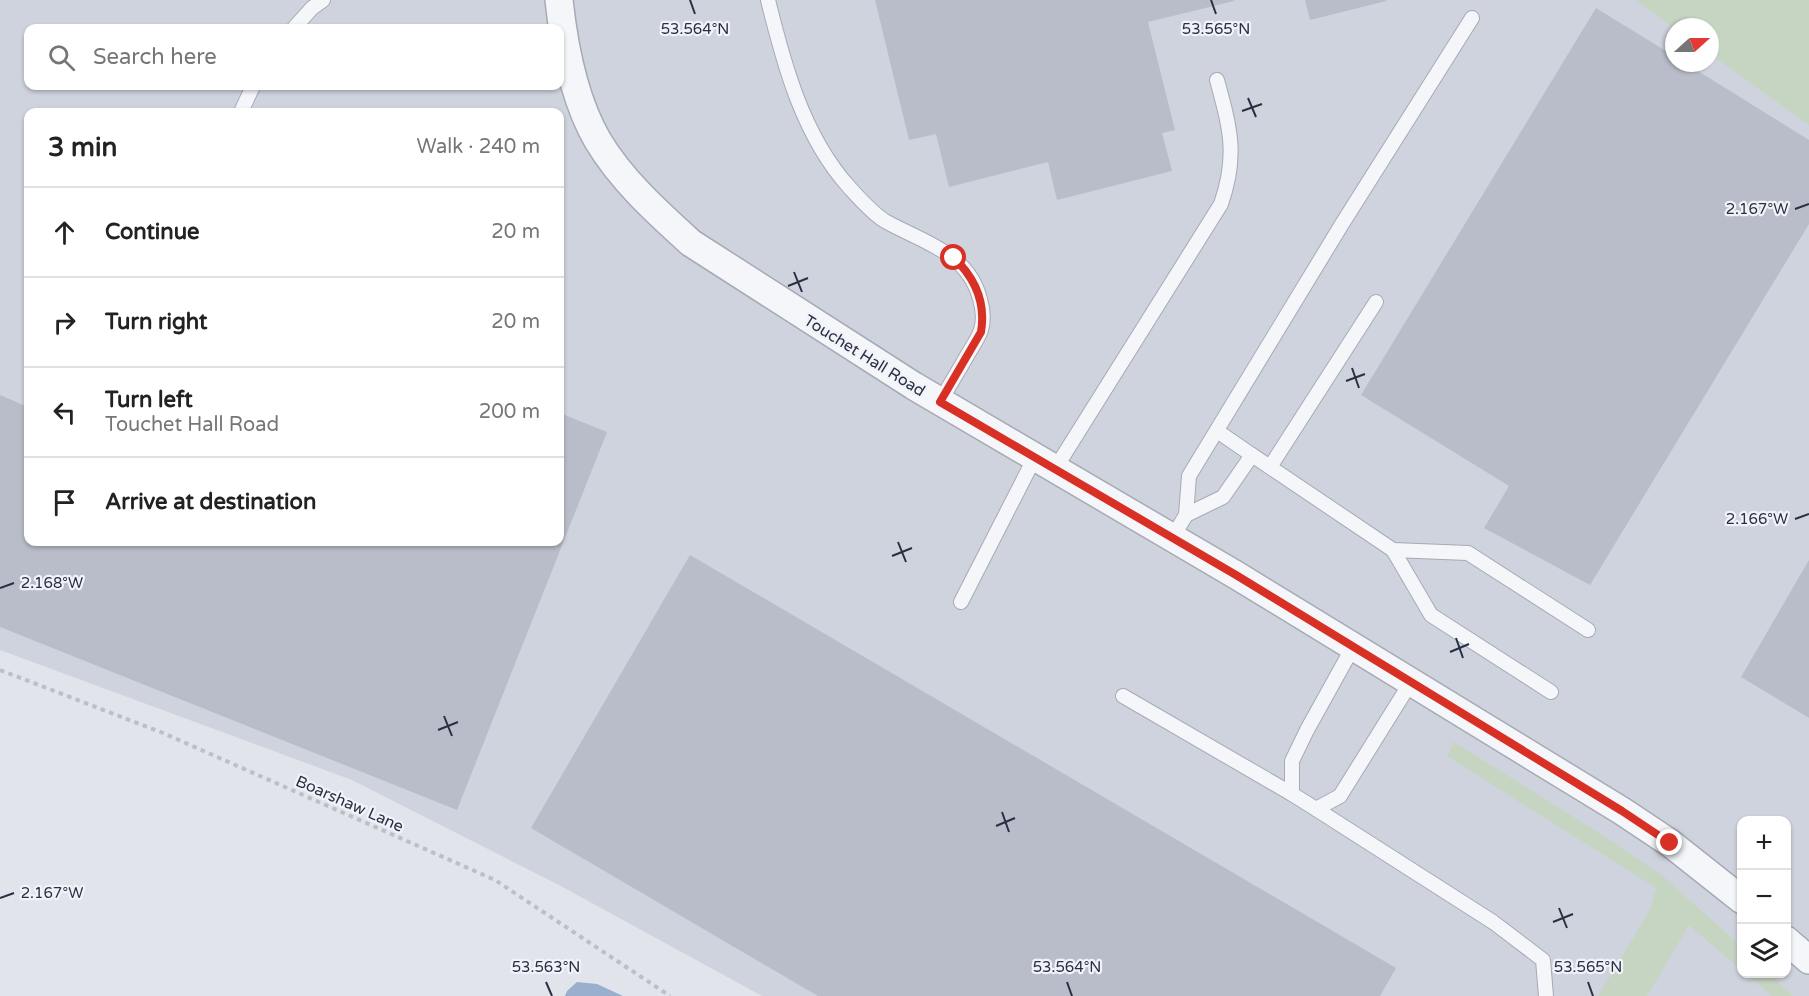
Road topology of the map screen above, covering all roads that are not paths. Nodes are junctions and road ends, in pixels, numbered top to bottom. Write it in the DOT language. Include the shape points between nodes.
graph roads {
  1 [pos="322,0"];
  2 [pos="559,0"];
  3 [pos="768,0"];
  4 [pos="1472,18"];
  5 [pos="298,24"];
  6 [pos="563,24"];
  7 [pos="564,28"];
  8 [pos="1217,80"];
  9 [pos="251,90"];
  10 [pos="242,108"];
  11 [pos="1376,302"];
  12 [pos="940,402"];
  13 [pos="1217,431"];
  14 [pos="1252,455"];
  15 [pos="1045,463"];
  16 [pos="1270,467"];
  17 [pos="1186,515"];
  18 [pos="1172,538"];
  19 [pos="1393,550"];
  20 [pos="961,602"];
  21 [pos="1588,630"];
  22 [pos="1353,647"];
  23 [pos="1411,682"];
  24 [pos="1551,692"];
  25 [pos="1123,696"];
  26 [pos="1292,794"];
  27 [pos="1316,809"];
  28 [pos="1737,896"];
  29 [pos="1791,944"];
  30 [pos="1809,960"];
  31 [pos="1546,996"];
  1 -- 5 [label="lane"];
  2 -- 6 [label="street, Touchet Hall Road"];
  3 -- 12 [label="lane" via="803,112 824,153 848,186 883,220 954,258 979,292 981,332"];
  4 -- 13 [label="lane"];
  7 -- 12 [label="street, Touchet Hall Road" via="582,107 598,141 644,198 691,243"];
  8 -- 15 [label="lane" via="1232,148 1230,179 1221,204"];
  9 -- 10 [label="lane"];
  11 -- 16 [label="lane"];
  12 -- 15 [label="street, Touchet Hall Road"];
  13 -- 14 [label="lane"];
  13 -- 17 [label="lane" via="1189,476"];
  14 -- 16 [label="lane"];
  14 -- 17 [label="lane" via="1223,497"];
  15 -- 18 [label="street, Touchet Hall Road"];
  15 -- 20 [label="lane"];
  16 -- 19 [label="lane"];
  17 -- 18 [label="lane"];
  18 -- 22 [label="street, Touchet Hall Road"];
  19 -- 21 [label="lane" via="1468,553"];
  19 -- 24 [label="lane" via="1431,615"];
  22 -- 23 [label="street, Touchet Hall Road"];
  22 -- 26 [label="lane" via="1292,761"];
  23 -- 27 [label="lane" via="1340,796"];
  23 -- 28 [label="street, Touchet Hall Road" via="1622,811"];
  25 -- 26 [label="lane"];
  26 -- 27 [label="lane"];
  27 -- 31 [label="lane" via="1493,922 1543,960"];
  29 -- 30 [label="street"];
}
